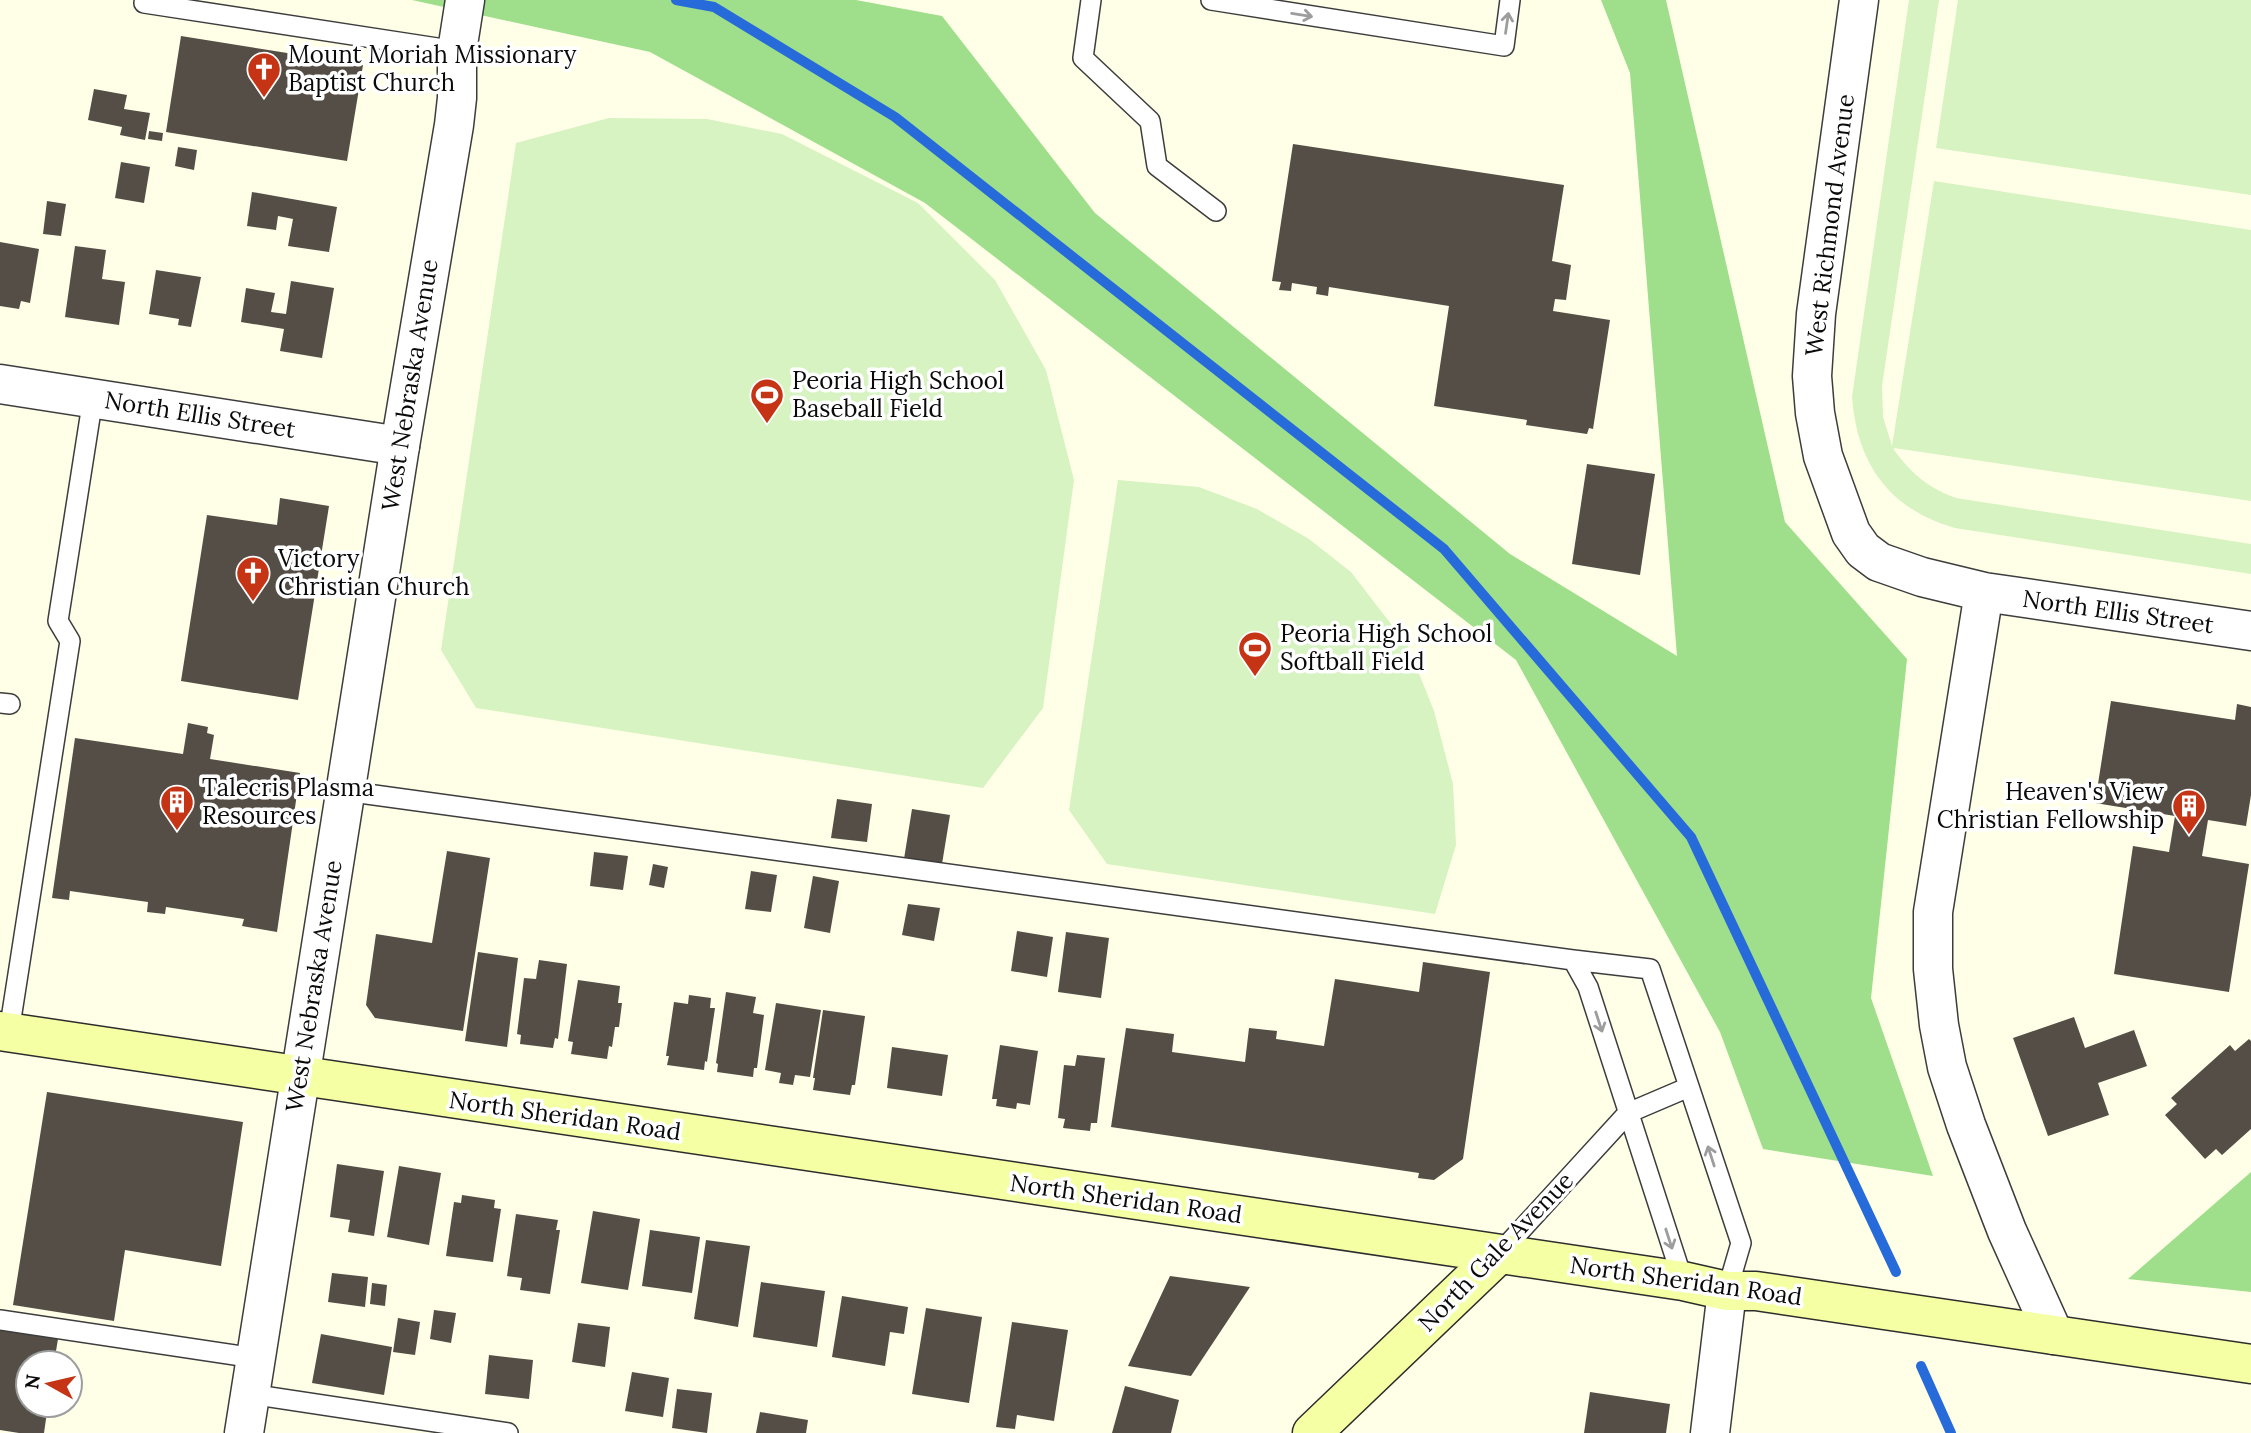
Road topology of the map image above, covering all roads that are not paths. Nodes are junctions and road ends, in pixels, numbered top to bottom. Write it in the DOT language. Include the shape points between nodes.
graph roads {
  1 [pos="465,0"];
  2 [pos="1091,0"];
  3 [pos="1211,0"];
  4 [pos="1510,0"];
  5 [pos="1859,0"];
  6 [pos="144,3"];
  7 [pos="457,51"];
  8 [pos="1216,211"];
  9 [pos="0,384"];
  10 [pos="93,398"];
  11 [pos="400,446"];
  12 [pos="1984,592"];
  13 [pos="2251,631"];
  14 [pos="345,791"];
  15 [pos="1573,960"];
  16 [pos="5,1032"];
  17 [pos="299,1077"];
  18 [pos="1689,1087"];
  19 [pos="1628,1113"];
  20 [pos="1499,1254"];
  21 [pos="1683,1281"];
  22 [pos="1727,1291"];
  23 [pos="0,1320"];
  24 [pos="2054,1335"];
  25 [pos="2251,1364"];
  26 [pos="253,1376"];
  27 [pos="244,1433"];
  28 [pos="509,1433"];
  29 [pos="1312,1433"];
  30 [pos="1710,1433"];
  1 -- 7 [label="street, West Nebraska Avenue"];
  2 -- 8 [label="lane" via="1083,58 1150,121 1157,166"];
  3 -- 4 [label="lane, one-way" via="1504,47"];
  5 -- 12 [label="street, West Richmond Avenue" via="1812,346 1815,413 1824,456 1842,512 1863,550 1895,569"];
  6 -- 7 [label="lane"];
  7 -- 11 [label="street, West Nebraska Avenue" via="454,119"];
  9 -- 10 [label="street, North Ellis Street"];
  10 -- 11 [label="street, North Ellis Street"];
  10 -- 16 [label="lane" via="58,621 70,641"];
  11 -- 14 [label="street, West Nebraska Avenue"];
  12 -- 13 [label="street, North Ellis Street"];
  12 -- 24 [label="street" via="1933,912 1933,969 1947,1068 1958,1102 2007,1231"];
  14 -- 15 [label="lane"];
  14 -- 17 [label="street, West Nebraska Avenue"];
  15 -- 18 [label="lane" via="1650,968"];
  15 -- 19 [label="lane, one-way" via="1588,987"];
  16 -- 17 [label="main road, North Sheridan Road"];
  17 -- 20 [label="main road, North Sheridan Road"];
  17 -- 26 [label="street, West Nebraska Avenue"];
  18 -- 19 [label="lane, North Gale Avenue"];
  22 -- 18 [label="lane, one-way" via="1741,1243"];
  19 -- 20 [label="lane, North Gale Avenue"];
  19 -- 21 [label="lane, one-way"];
  20 -- 21 [label="main road, North Sheridan Road"];
  20 -- 29 [label="main road, North Gale Avenue"];
  21 -- 22 [label="main road, North Sheridan Road"];
  22 -- 24 [label="main road, North Sheridan Road"];
  22 -- 30 [label="street"];
  23 -- 26 [label="lane"];
  24 -- 25 [label="main road, North Sheridan Road"];
  26 -- 27 [label="street, West Nebraska Avenue"];
  26 -- 28 [label="lane"];
}
